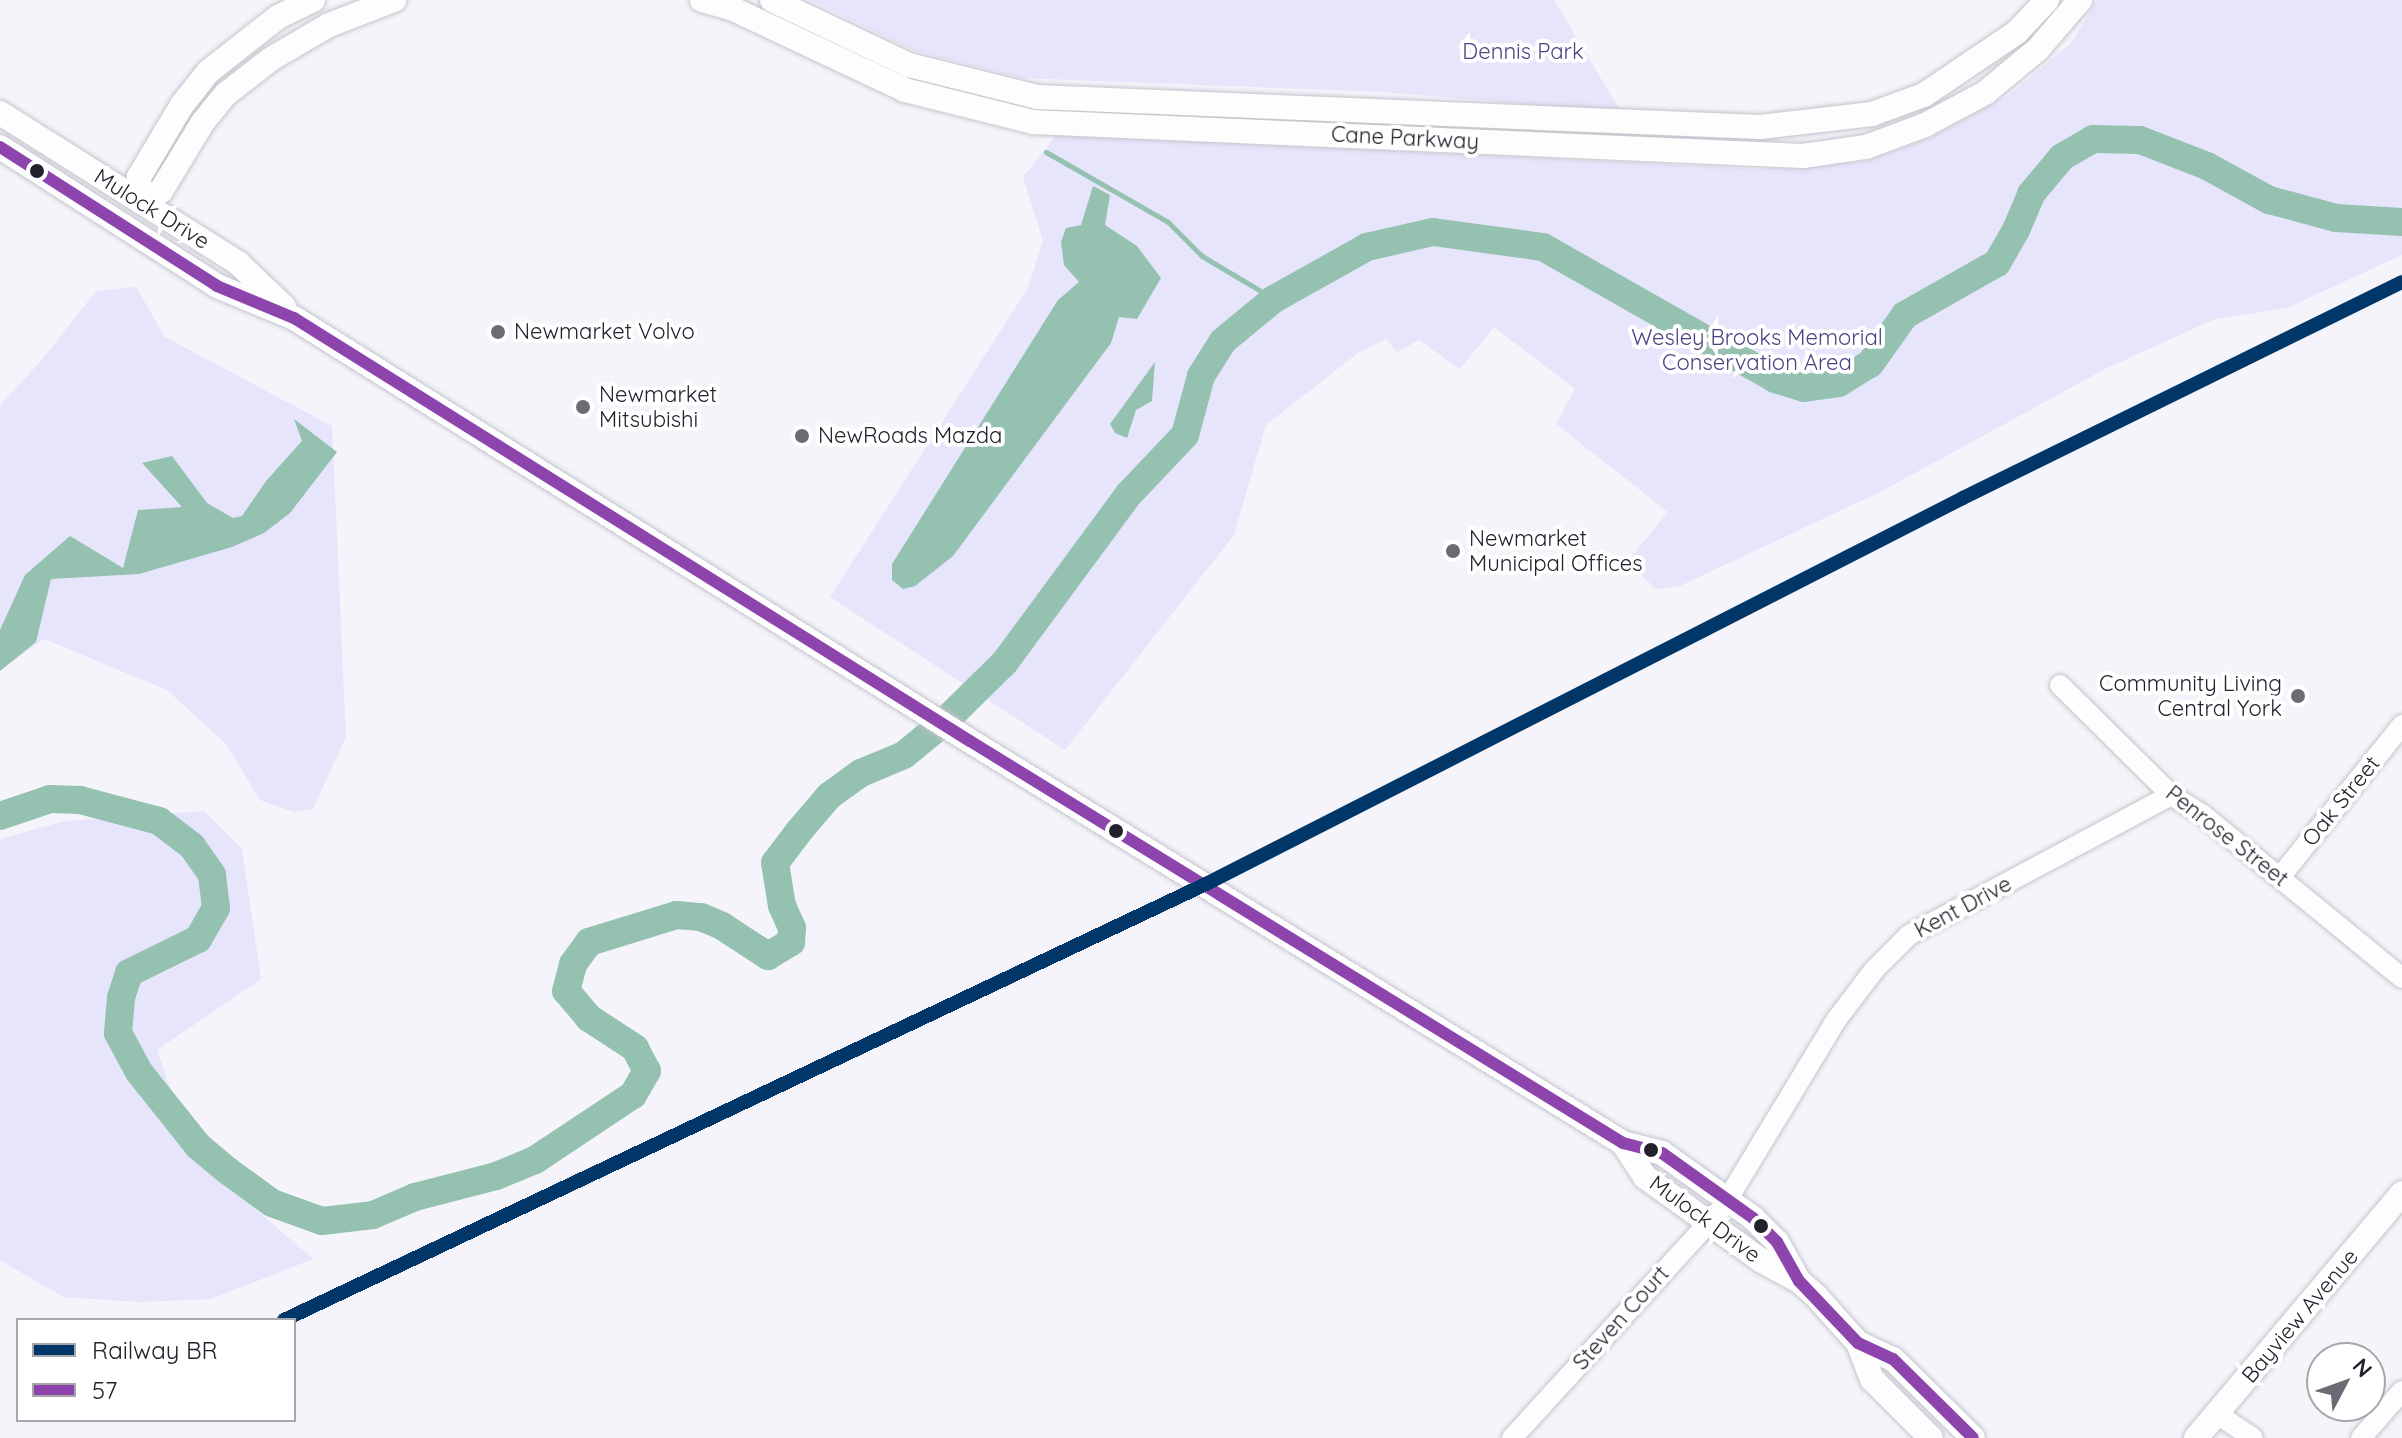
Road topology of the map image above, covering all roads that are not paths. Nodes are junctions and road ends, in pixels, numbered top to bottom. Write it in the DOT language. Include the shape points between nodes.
graph roads {
  1 [pos="313,0"];
  2 [pos="394,0"];
  3 [pos="702,0"];
  4 [pos="772,0"];
  5 [pos="2047,0"];
  6 [pos="2080,0"];
  7 [pos="0,113"];
  8 [pos="0,147"];
  9 [pos="141,202"];
  10 [pos="125,227"];
  11 [pos="294,318"];
  12 [pos="2060,685"];
  13 [pos="2402,725"];
  14 [pos="2171,795"];
  15 [pos="2280,877"];
  16 [pos="2402,978"];
  17 [pos="1623,1143"];
  18 [pos="2402,1193"];
  19 [pos="1727,1198"];
  20 [pos="1710,1221"];
  21 [pos="1799,1281"];
  22 [pos="1858,1343"];
  23 [pos="2402,1391"];
  24 [pos="2217,1414"];
  25 [pos="1512,1438"];
  26 [pos="1931,1438"];
  27 [pos="1973,1438"];
  28 [pos="2196,1438"];
  29 [pos="2253,1438"];
  30 [pos="2361,1438"];
  1 -- 9 [label="main road" via="278,17 208,72 139,177"];
  2 -- 9 [label="main road" via="329,25 271,59 226,94 161,191"];
  3 -- 6 [label="main road, Cane Parkway" via="733,9 905,90 1033,122 1803,156 1866,147 1925,125 1985,93 2038,49"];
  4 -- 5 [label="main road, Cane Parkway" via="909,65 1037,97 1760,127 1872,114 1924,95 2017,32"];
  7 -- 9 [label="main road, Mulock Drive"];
  8 -- 10 [label="main road, Mulock Drive"];
  9 -- 10 [label="street"];
  9 -- 11 [label="main road, Mulock Drive" via="238,263"];
  10 -- 11 [label="main road, Mulock Drive" via="217,286"];
  11 -- 17 [label="main road, Mulock Drive"];
  12 -- 14 [label="street, Penrose Street"];
  13 -- 15 [label="street, Oak Street"];
  14 -- 15 [label="street, Penrose Street"];
  14 -- 19 [label="street, Kent Drive" via="1909,935 1837,1019"];
  15 -- 16 [label="street, Penrose Street"];
  17 -- 19 [label="main road, Mulock Drive" via="1662,1153"];
  17 -- 20 [label="main road, Mulock Drive" via="1645,1177"];
  18 -- 24 [label="main road, Bayview Avenue"];
  19 -- 20 [label="street, Steven Court"];
  19 -- 21 [label="main road, Mulock Drive" via="1777,1242"];
  20 -- 21 [label="main road, Mulock Drive" via="1762,1261"];
  20 -- 25 [label="street, Steven Court"];
  21 -- 22 [label="main road, Mulock Drive"];
  22 -- 26 [label="main road, Mulock Drive" via="1872,1379"];
  22 -- 27 [label="main road, Mulock Drive" via="1893,1359"];
  23 -- 30 [label="street"];
  24 -- 28 [label="main road, Bayview Avenue"];
  24 -- 29 [label="street"];
}
